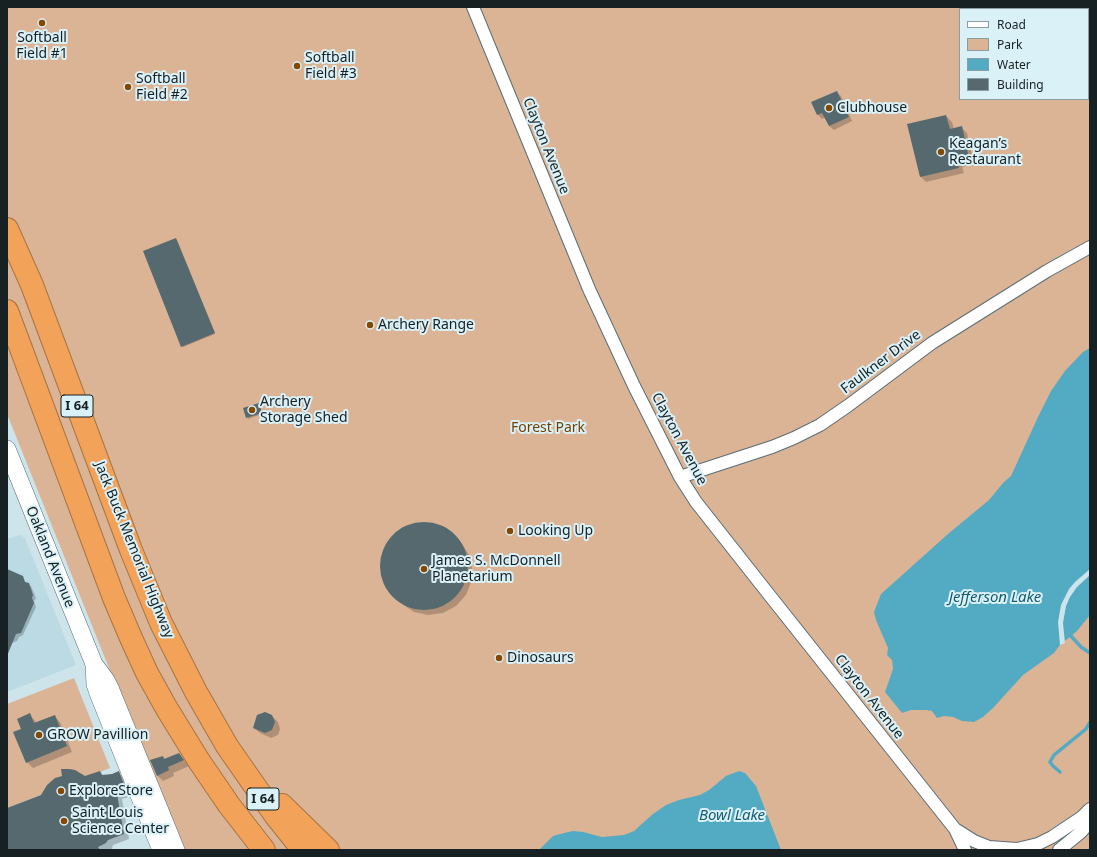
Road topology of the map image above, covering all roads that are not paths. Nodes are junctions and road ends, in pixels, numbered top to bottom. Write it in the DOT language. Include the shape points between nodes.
graph roads {
  1 [pos="473,7"];
  2 [pos="7,229"];
  3 [pos="1090,247"];
  4 [pos="7,311"];
  5 [pos="7,449"];
  6 [pos="680,477"];
  7 [pos="94,664"];
  8 [pos="227,746"];
  9 [pos="199,762"];
  10 [pos="1090,809"];
  11 [pos="1090,822"];
  12 [pos="955,829"];
  13 [pos="161,850"];
  14 [pos="176,850"];
  15 [pos="245,850"];
  16 [pos="264,850"];
  17 [pos="303,850"];
  18 [pos="328,850"];
  19 [pos="965,850"];
  20 [pos="1059,850"];
  1 -- 6 [label="street, Clayton Avenue" via="592,296"];
  2 -- 8 [label="highway, Jack Buck Memorial Highway / I 64" via="32,286 158,617"];
  3 -- 6 [label="street, Faulkner Drive" via="1046,271 932,342 849,406 820,425 772,448"];
  4 -- 9 [label="highway, I 64" via="131,638 147,673"];
  5 -- 7 [label="street, Oakland Avenue"];
  6 -- 12 [label="street, Clayton Avenue" via="696,502 762,587"];
  7 -- 13 [label="street, Oakland Avenue" via="98,693"];
  7 -- 14 [label="street, Oakland Avenue" via="110,688"];
  8 -- 17 [label="highway, Jack Buck Memorial Highway / I 64" via="274,815"];
  8 -- 18 [label="highway"];
  9 -- 15 [label="highway"];
  9 -- 16 [label="highway, I 64"];
  10 -- 12 [label="street" via="1052,837 1038,844 1017,849 989,847"];
  11 -- 20 [label="street"];
  12 -- 19 [label="street, Clayton Avenue"];
}
